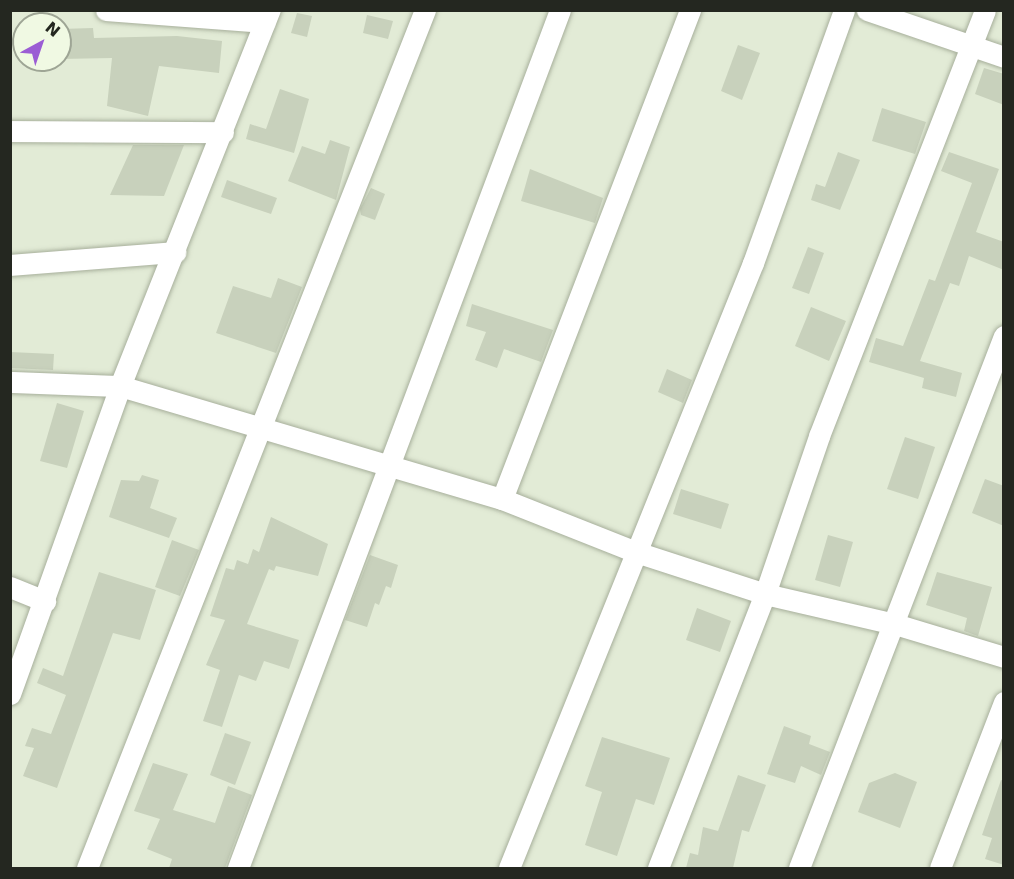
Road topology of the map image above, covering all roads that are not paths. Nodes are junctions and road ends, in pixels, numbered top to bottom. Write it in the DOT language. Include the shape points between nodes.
graph roads {
  1 [pos="106,10"];
  2 [pos="425,10"];
  3 [pos="560,10"];
  4 [pos="690,10"];
  5 [pos="844,10"];
  6 [pos="867,10"];
  7 [pos="985,10"];
  8 [pos="267,16"];
  9 [pos="971,48"];
  10 [pos="1004,57"];
  11 [pos="10,131"];
  12 [pos="223,132"];
  13 [pos="175,252"];
  14 [pos="10,265"];
  15 [pos="1004,336"];
  16 [pos="10,382"];
  17 [pos="120,386"];
  18 [pos="260,427"];
  19 [pos="391,464"];
  20 [pos="502,499"];
  21 [pos="636,552"];
  22 [pos="10,587"];
  23 [pos="765,594"];
  24 [pos="45,601"];
  25 [pos="895,624"];
  26 [pos="1004,657"];
  27 [pos="10,694"];
  28 [pos="1004,702"];
  29 [pos="87,868"];
  30 [pos="238,868"];
  31 [pos="509,868"];
  32 [pos="658,868"];
  33 [pos="799,868"];
  34 [pos="940,868"];
  1 -- 8 [label="street"];
  2 -- 18 [label="street"];
  3 -- 19 [label="street"];
  4 -- 20 [label="street"];
  5 -- 21 [label="street" via="753,263"];
  6 -- 9 [label="street"];
  7 -- 9 [label="street"];
  8 -- 12 [label="street"];
  9 -- 10 [label="street"];
  9 -- 23 [label="street" via="819,436"];
  11 -- 12 [label="street"];
  12 -- 13 [label="street"];
  13 -- 14 [label="street"];
  13 -- 17 [label="street"];
  15 -- 25 [label="street"];
  16 -- 17 [label="street"];
  17 -- 18 [label="street"];
  17 -- 24 [label="street"];
  18 -- 19 [label="street"];
  18 -- 29 [label="street"];
  19 -- 20 [label="street"];
  19 -- 30 [label="street"];
  20 -- 21 [label="street"];
  21 -- 23 [label="street"];
  21 -- 31 [label="street"];
  22 -- 24 [label="street"];
  23 -- 25 [label="street"];
  23 -- 32 [label="street"];
  24 -- 27 [label="street"];
  25 -- 26 [label="street"];
  25 -- 33 [label="street"];
  28 -- 34 [label="street"];
}
